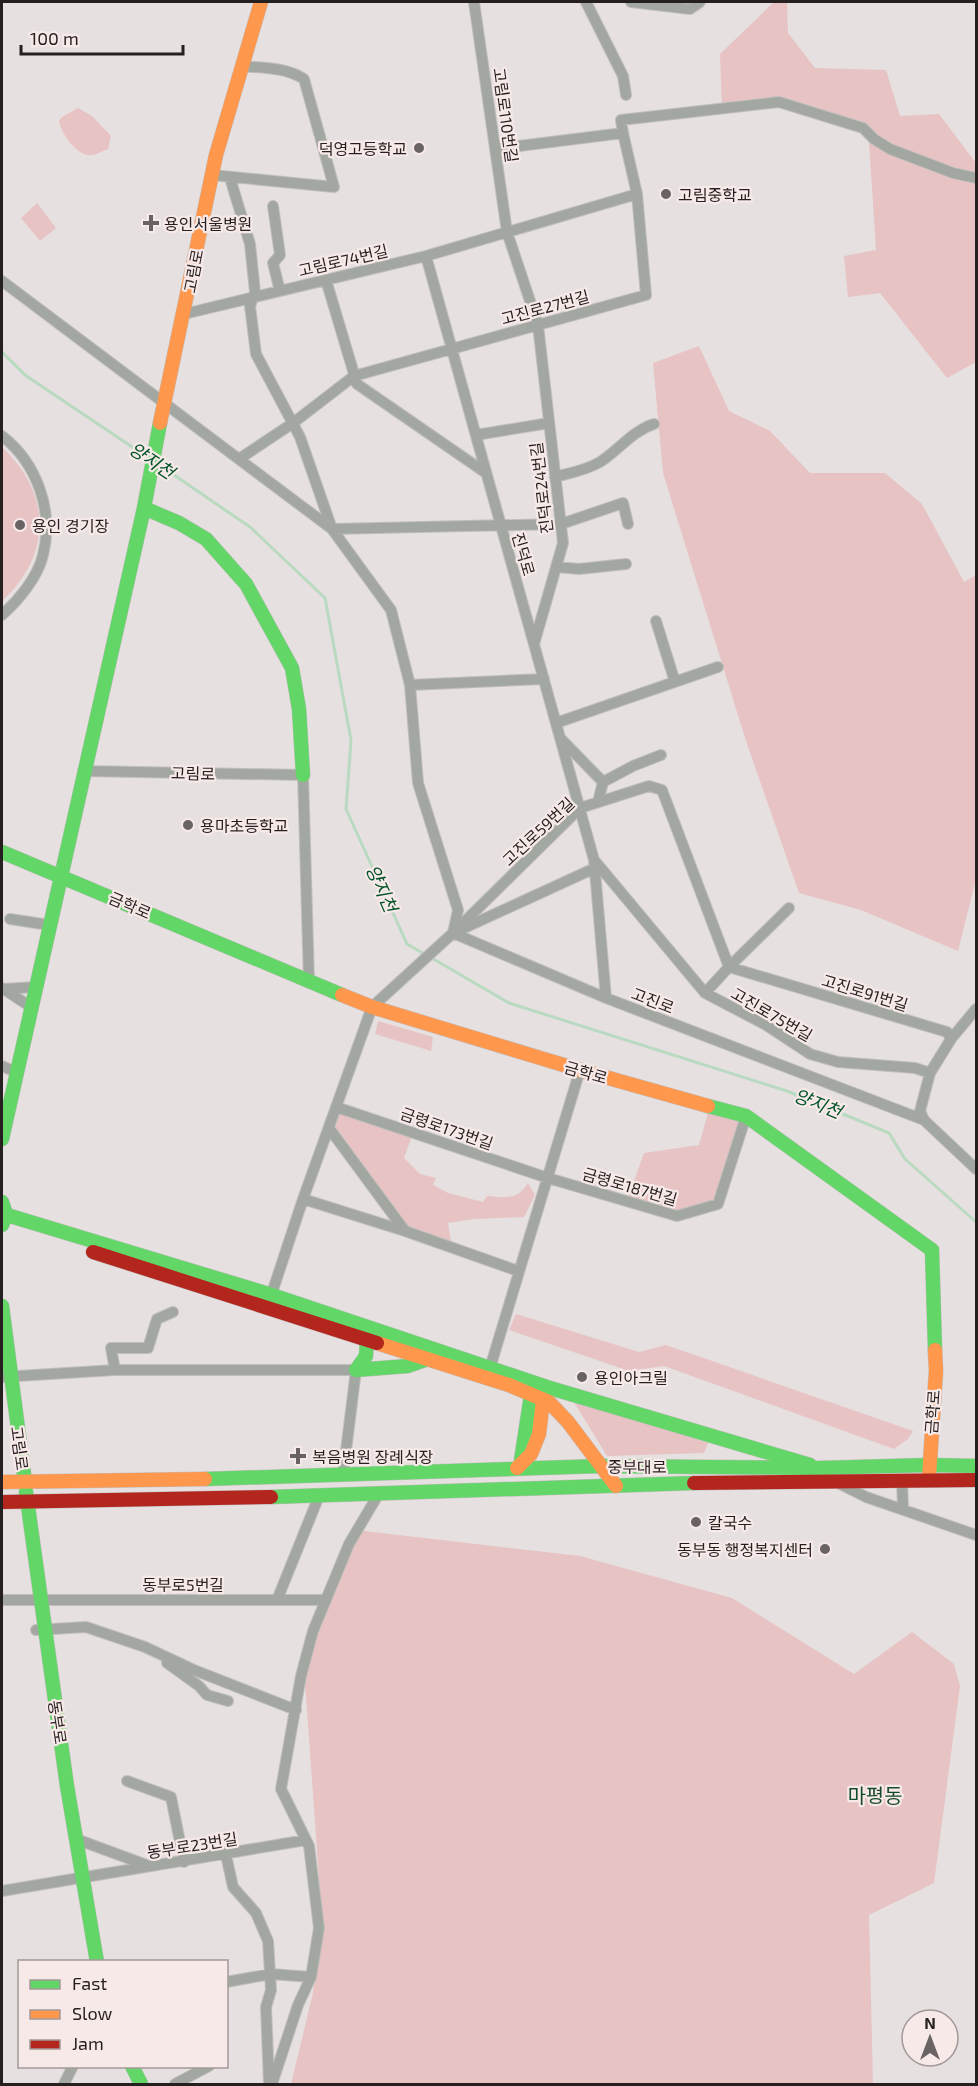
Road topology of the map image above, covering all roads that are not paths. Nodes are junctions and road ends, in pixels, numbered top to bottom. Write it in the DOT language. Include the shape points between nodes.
graph roads {
  1 [pos="261,2"];
  2 [pos="474,2"];
  3 [pos="586,2"];
  4 [pos="632,2"];
  5 [pos="700,2"];
  6 [pos="241,66"];
  7 [pos="626,95"];
  8 [pos="623,133"];
  9 [pos="495,150"];
  10 [pos="212,175"];
  11 [pos="230,178"];
  12 [pos="976,178"];
  13 [pos="637,194"];
  14 [pos="273,206"];
  15 [pos="507,232"];
  16 [pos="426,256"];
  17 [pos="326,280"];
  18 [pos="2,281"];
  19 [pos="280,291"];
  20 [pos="252,297"];
  21 [pos="184,314"];
  22 [pos="538,324"];
  23 [pos="452,348"];
  24 [pos="354,376"];
  25 [pos="164,405"];
  26 [pos="293,423"];
  27 [pos="549,423"];
  28 [pos="654,424"];
  29 [pos="476,435"];
  30 [pos="2,436"];
  31 [pos="239,459"];
  32 [pos="486,473"];
  33 [pos="555,477"];
  34 [pos="144,508"];
  35 [pos="500,524"];
  36 [pos="561,524"];
  37 [pos="628,524"];
  38 [pos="332,529"];
  39 [pos="626,564"];
  40 [pos="556,567"];
  41 [pos="2,615"];
  42 [pos="656,621"];
  43 [pos="534,645"];
  44 [pos="718,667"];
  45 [pos="544,679"];
  46 [pos="675,682"];
  47 [pos="410,686"];
  48 [pos="556,723"];
  49 [pos="560,738"];
  50 [pos="661,755"];
  51 [pos="83,771"];
  52 [pos="303,775"];
  53 [pos="603,783"];
  54 [pos="598,802"];
  55 [pos="580,808"];
  56 [pos="2,852"];
  57 [pos="595,864"];
  58 [pos="61,875"];
  59 [pos="789,908"];
  60 [pos="10,919"];
  61 [pos="49,926"];
  62 [pos="450,936"];
  63 [pos="729,967"];
  64 [pos="309,981"];
  65 [pos="35,987"];
  66 [pos="3,989"];
  67 [pos="705,993"];
  68 [pos="606,998"];
  69 [pos="377,1002"];
  70 [pos="30,1007"];
  71 [pos="976,1009"];
  72 [pos="951,1039"];
  73 [pos="2,1066"];
  74 [pos="580,1070"];
  75 [pos="16,1072"];
  76 [pos="930,1073"];
  77 [pos="336,1107"];
  78 [pos="4,1108"];
  79 [pos="746,1116"];
  80 [pos="924,1120"];
  81 [pos="329,1128"];
  82 [pos="2,1139"];
  83 [pos="976,1169"];
  84 [pos="548,1178"];
  85 [pos="303,1199"];
  86 [pos="3,1216"];
  87 [pos="405,1231"];
  88 [pos="518,1271"];
  89 [pos="270,1301"];
  90 [pos="2,1306"];
  91 [pos="173,1312"];
  92 [pos="367,1339"];
  93 [pos="428,1359"];
  94 [pos="490,1368"];
  95 [pos="115,1370"];
  96 [pos="356,1370"];
  97 [pos="6,1377"];
  98 [pos="537,1397"];
  99 [pos="928,1465"];
  100 [pos="601,1466"];
  101 [pos="976,1466"];
  102 [pos="517,1468"];
  103 [pos="818,1468"];
  104 [pos="343,1475"];
  105 [pos="902,1480"];
  106 [pos="929,1480"];
  107 [pos="976,1480"];
  108 [pos="834,1481"];
  109 [pos="2,1482"];
  110 [pos="25,1482"];
  111 [pos="616,1486"];
  112 [pos="378,1495"];
  113 [pos="319,1496"];
  114 [pos="2,1502"];
  115 [pos="27,1502"];
  116 [pos="903,1508"];
  117 [pos="976,1535"];
  118 [pos="40,1598"];
  119 [pos="2,1600"];
  120 [pos="277,1600"];
  121 [pos="326,1600"];
  122 [pos="40,1630"];
  123 [pos="145,1647"];
  124 [pos="228,1701"];
  125 [pos="296,1710"];
  126 [pos="127,1781"];
  127 [pos="76,1839"];
  128 [pos="306,1840"];
  129 [pos="226,1854"];
  130 [pos="184,1862"];
  131 [pos="151,1867"];
  132 [pos="82,1878"];
  133 [pos="2,1891"];
  134 [pos="97,1960"];
  135 [pos="271,1974"];
  136 [pos="311,1977"];
  137 [pos="228,1982"];
  138 [pos="72,2068"];
  139 [pos="132,2068"];
  140 [pos="207,2068"];
  141 [pos="64,2085"];
  142 [pos="141,2085"];
  143 [pos="175,2085"];
  144 [pos="270,2085"];
  1 -- 6 [label="main road, 고림로"];
  2 -- 9 [label="street, 고림로110번길"];
  3 -- 7 [label="street" via="623,76"];
  4 -- 5 [label="street" via="690,9"];
  6 -- 10 [label="main road, 고림로"];
  6 -- 11 [label="street" via="272,68 304,79 334,187"];
  8 -- 9 [label="street"];
  8 -- 12 [label="street" via="621,120 779,102 863,128 890,149"];
  8 -- 13 [label="street"];
  9 -- 15 [label="street, 고림로110번길"];
  10 -- 11 [label="street"];
  10 -- 21 [label="main road, 고림로"];
  11 -- 20 [label="street" via="250,244 255,292"];
  13 -- 15 [label="street, 고림로74번길"];
  13 -- 22 [label="street, 고진로27번길" via="646,295"];
  14 -- 19 [label="street" via="280,255 273,263"];
  15 -- 16 [label="street, 고림로74번길"];
  15 -- 22 [label="street"];
  16 -- 17 [label="street, 고림로74번길"];
  16 -- 23 [label="street, 진덕로"];
  17 -- 19 [label="street, 고림로74번길"];
  17 -- 24 [label="street"];
  18 -- 25 [label="street"];
  19 -- 20 [label="street, 고림로74번길"];
  20 -- 21 [label="street, 고림로74번길"];
  20 -- 26 [label="street" via="256,354"];
  21 -- 25 [label="main road, 고림로"];
  22 -- 23 [label="street, 고진로27번길"];
  22 -- 27 [label="street, 진덕로24번길"];
  23 -- 24 [label="street, 고진로27번길"];
  23 -- 29 [label="street, 진덕로"];
  24 -- 26 [label="street"];
  24 -- 32 [label="street" via="357,384"];
  25 -- 31 [label="street"];
  25 -- 34 [label="main road, 고림로"];
  26 -- 31 [label="street"];
  26 -- 38 [label="street"];
  27 -- 29 [label="street"];
  27 -- 33 [label="street, 진덕로24번길"];
  28 -- 33 [label="street" via="630,436 598,463"];
  29 -- 32 [label="street, 진덕로"];
  30 -- 41 [label="street" via="31,467 47,522 43,557 26,590"];
  31 -- 38 [label="street"];
  32 -- 35 [label="street, 진덕로"];
  33 -- 36 [label="street, 진덕로24번길"];
  34 -- 51 [label="main road, 고림로"];
  34 -- 52 [label="main road" via="206,539 246,584 292,668"];
  35 -- 36 [label="street"];
  35 -- 38 [label="street"];
  35 -- 43 [label="street, 진덕로"];
  36 -- 37 [label="street" via="623,503"];
  36 -- 40 [label="street, 진덕로24번길" via="563,543"];
  38 -- 47 [label="street" via="391,610"];
  39 -- 40 [label="street"];
  40 -- 43 [label="street, 진덕로24번길"];
  42 -- 46 [label="street"];
  43 -- 45 [label="street, 진덕로"];
  44 -- 46 [label="street"];
  45 -- 47 [label="street"];
  45 -- 48 [label="street, 진덕로"];
  46 -- 48 [label="street"];
  47 -- 62 [label="street" via="418,783 458,910"];
  48 -- 49 [label="street, 진덕로"];
  49 -- 53 [label="street"];
  49 -- 55 [label="street, 진덕로"];
  50 -- 53 [label="street"];
  51 -- 52 [label="street, 고림로"];
  51 -- 58 [label="main road, 고림로"];
  52 -- 64 [label="street"];
  53 -- 54 [label="street"];
  54 -- 55 [label="street, 고진로59번길"];
  54 -- 63 [label="street, 고진로59번길" via="649,786 662,790"];
  55 -- 57 [label="street, 진덕로"];
  55 -- 62 [label="street, 고진로59번길"];
  56 -- 58 [label="main road, 금학로"];
  57 -- 62 [label="street"];
  57 -- 67 [label="street, 진덕로"];
  57 -- 68 [label="street, 진덕로"];
  58 -- 61 [label="main road, 고림로"];
  58 -- 64 [label="main road, 금학로"];
  59 -- 63 [label="street, 고진로75번길"];
  60 -- 61 [label="street"];
  61 -- 65 [label="main road, 고림로"];
  62 -- 68 [label="street, 고진로"];
  62 -- 69 [label="street, 고진로59번길"];
  63 -- 67 [label="street, 고진로75번길"];
  63 -- 72 [label="street, 고진로91번길" via="947,1032"];
  64 -- 69 [label="main road, 금학로"];
  65 -- 66 [label="street"];
  65 -- 70 [label="main road, 고림로"];
  66 -- 70 [label="street"];
  67 -- 76 [label="street, 고진로75번길" via="810,1054 838,1062 915,1068"];
  68 -- 80 [label="street, 고진로"];
  69 -- 74 [label="main road, 금학로"];
  69 -- 77 [label="street"];
  70 -- 75 [label="main road, 고림로"];
  71 -- 72 [label="street"];
  72 -- 76 [label="street"];
  73 -- 75 [label="street"];
  74 -- 79 [label="main road, 금학로"];
  74 -- 84 [label="street"];
  75 -- 78 [label="main road, 고림로"];
  76 -- 80 [label="street" via="920,1111"];
  77 -- 81 [label="street"];
  77 -- 84 [label="street, 금령로173번길"];
  78 -- 82 [label="main road, 고림로"];
  79 -- 84 [label="street, 금령로187번길" via="718,1204 677,1216"];
  79 -- 99 [label="main road, 금학로" via="932,1250 936,1371"];
  80 -- 83 [label="street, 고진로"];
  81 -- 85 [label="street"];
  81 -- 87 [label="street"];
  84 -- 88 [label="street"];
  85 -- 87 [label="street"];
  85 -- 89 [label="street"];
  86 -- 89 [label="main road"];
  87 -- 88 [label="street"];
  88 -- 94 [label="street"];
  89 -- 92 [label="main road"];
  89 -- 94 [label="main road"];
  90 -- 97 [label="main road, 고림로"];
  91 -- 95 [label="street" via="157,1319 148,1348 111,1348"];
  92 -- 93 [label="main road"];
  92 -- 96 [label="main road" via="366,1361"];
  93 -- 96 [label="main road" via="408,1366"];
  93 -- 98 [label="main road"];
  94 -- 103 [label="main road"];
  95 -- 96 [label="street"];
  95 -- 97 [label="street"];
  96 -- 104 [label="street"];
  97 -- 110 [label="main road, 고림로"];
  98 -- 100 [label="main road" via="549,1402 568,1422"];
  98 -- 102 [label="main road"];
  99 -- 101 [label="main road, 중부대로"];
  99 -- 103 [label="main road, 중부대로"];
  99 -- 106 [label="main road, 금학로"];
  100 -- 102 [label="main road, 중부대로"];
  100 -- 103 [label="main road, 중부대로"];
  100 -- 111 [label="main road"];
  102 -- 104 [label="main road, 중부대로"];
  104 -- 110 [label="main road, 중부대로"];
  105 -- 106 [label="main road, 중부대로"];
  105 -- 108 [label="main road, 중부대로"];
  105 -- 116 [label="street"];
  106 -- 107 [label="main road, 중부대로"];
  108 -- 111 [label="main road, 중부대로"];
  108 -- 116 [label="street" via="866,1497"];
  109 -- 110 [label="main road"];
  110 -- 115 [label="main road, 동부로"];
  111 -- 112 [label="main road, 중부대로"];
  112 -- 113 [label="main road, 중부대로"];
  112 -- 121 [label="street" via="349,1544"];
  113 -- 115 [label="main road, 중부대로"];
  113 -- 120 [label="street"];
  114 -- 115 [label="main road"];
  115 -- 118 [label="main road, 동부로"];
  116 -- 117 [label="street"];
  118 -- 119 [label="street, 동부로5번길"];
  118 -- 120 [label="street, 동부로5번길"];
  118 -- 122 [label="main road, 동부로"];
  120 -- 121 [label="street, 동부로5번길"];
  121 -- 125 [label="street" via="313,1631"];
  122 -- 123 [label="street" via="86,1627"];
  122 -- 127 [label="main road, 동부로"];
  123 -- 124 [label="street" via="207,1695"];
  123 -- 125 [label="street"];
  125 -- 128 [label="street" via="281,1789"];
  126 -- 130 [label="street" via="171,1797"];
  127 -- 131 [label="street"];
  127 -- 132 [label="main road, 동부로"];
  128 -- 129 [label="street, 동부로23번길"];
  128 -- 136 [label="street" via="319,1928"];
  129 -- 130 [label="street, 동부로23번길"];
  129 -- 135 [label="street" via="233,1887 256,1913 268,1941"];
  130 -- 131 [label="street, 동부로23번길"];
  131 -- 132 [label="street, 동부로23번길"];
  132 -- 133 [label="street, 동부로23번길"];
  132 -- 134 [label="main road, 동부로"];
  135 -- 136 [label="street"];
  135 -- 137 [label="street"];
  135 -- 144 [label="street" via="266,2007"];
  136 -- 144 [label="street"];
  138 -- 141 [label="street"];
  139 -- 142 [label="main road"];
  140 -- 143 [label="street"];
}
